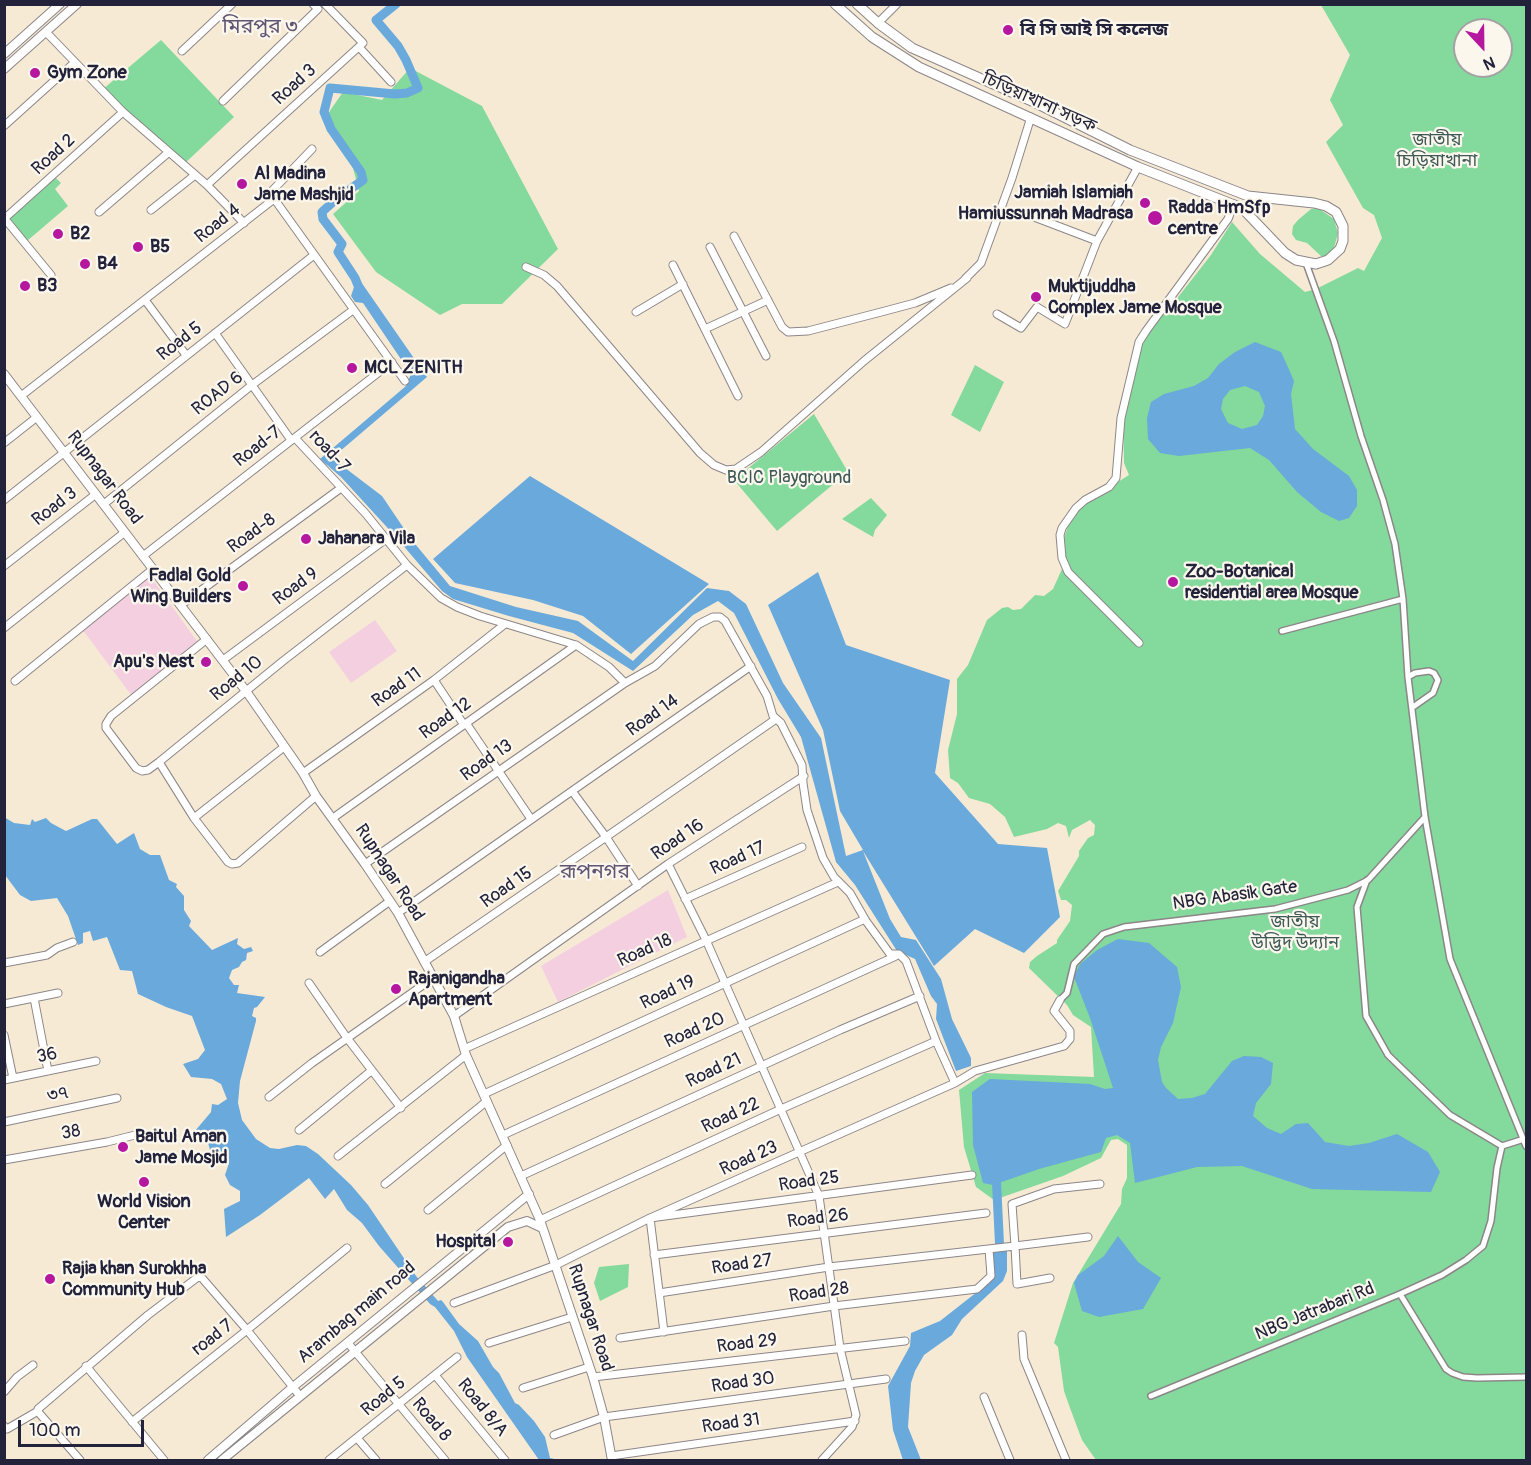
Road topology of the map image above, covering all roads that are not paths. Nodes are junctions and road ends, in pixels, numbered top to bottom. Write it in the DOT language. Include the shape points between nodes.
graph roads {
  1 [pos="60,4"];
  2 [pos="77,4"];
  3 [pos="232,4"];
  4 [pos="313,4"];
  5 [pos="325,4"];
  6 [pos="835,4"];
  7 [pos="857,4"];
  8 [pos="897,4"];
  9 [pos="878,23"];
  10 [pos="46,32"];
  11 [pos="868,33"];
  12 [pos="359,47"];
  13 [pos="182,51"];
  14 [pos="4,54"];
  15 [pos="75,62"];
  16 [pos="4,69"];
  17 [pos="392,82"];
  18 [pos="223,100"];
  19 [pos="1036,103"];
  20 [pos="123,112"];
  21 [pos="1031,117"];
  22 [pos="4,126"];
  23 [pos="312,149"];
  24 [pos="169,152"];
  25 [pos="1138,167"];
  26 [pos="195,175"];
  27 [pos="207,185"];
  28 [pos="1248,196"];
  29 [pos="274,200"];
  30 [pos="1238,206"];
  31 [pos="151,210"];
  32 [pos="99,212"];
  33 [pos="1021,212"];
  34 [pos="5,219"];
  35 [pos="244,223"];
  36 [pos="734,236"];
  37 [pos="1097,241"];
  38 [pos="710,246"];
  39 [pos="314,255"];
  40 [pos="1306,263"];
  41 [pos="673,265"];
  42 [pos="526,267"];
  43 [pos="51,275"];
  44 [pos="967,278"];
  45 [pos="683,284"];
  46 [pos="145,300"];
  47 [pos="768,300"];
  48 [pos="353,310"];
  49 [pos="636,312"];
  50 [pos="744,312"];
  51 [pos="997,314"];
  52 [pos="705,329"];
  53 [pos="215,333"];
  54 [pos="186,355"];
  55 [pos="766,356"];
  56 [pos="392,362"];
  57 [pos="4,374"];
  58 [pos="405,381"];
  59 [pos="252,385"];
  60 [pos="21,396"];
  61 [pos="738,396"];
  62 [pos="37,417"];
  63 [pos="293,439"];
  64 [pos="4,443"];
  65 [pos="64,451"];
  66 [pos="341,488"];
  67 [pos="96,494"];
  68 [pos="4,500"];
  69 [pos="104,504"];
  70 [pos="125,532"];
  71 [pos="386,539"];
  72 [pos="143,556"];
  73 [pos="407,565"];
  74 [pos="4,566"];
  75 [pos="153,569"];
  76 [pos="1403,598"];
  77 [pos="181,605"];
  78 [pos="505,624"];
  79 [pos="4,628"];
  80 [pos="1282,631"];
  81 [pos="207,639"];
  82 [pos="1139,643"];
  83 [pos="576,645"];
  84 [pos="223,660"];
  85 [pos="751,666"];
  86 [pos="1408,677"];
  87 [pos="434,680"];
  88 [pos="15,681"];
  89 [pos="625,683"];
  90 [pos="246,691"];
  91 [pos="1413,707"];
  92 [pos="776,719"];
  93 [pos="465,724"];
  94 [pos="284,747"];
  95 [pos="159,762"];
  96 [pos="499,771"];
  97 [pos="303,772"];
  98 [pos="804,776"];
  99 [pos="572,790"];
  100 [pos="316,796"];
  101 [pos="194,818"];
  102 [pos="333,818"];
  103 [pos="1425,818"];
  104 [pos="531,819"];
  105 [pos="606,837"];
  106 [pos="802,847"];
  107 [pos="365,864"];
  108 [pos="668,864"];
  109 [pos="1368,880"];
  110 [pos="838,882"];
  111 [pos="638,886"];
  112 [pos="685,899"];
  113 [pos="390,901"];
  114 [pos="398,913"];
  115 [pos="865,919"];
  116 [pos="706,940"];
  117 [pos="73,942"];
  118 [pos="320,952"];
  119 [pos="899,954"];
  120 [pos="424,962"];
  121 [pos="4,963"];
  122 [pos="433,978"];
  123 [pos="309,983"];
  124 [pos="724,984"];
  125 [pos="58,993"];
  126 [pos="920,996"];
  127 [pos="34,998"];
  128 [pos="1059,1000"];
  129 [pos="4,1004"];
  130 [pos="454,1016"];
  131 [pos="743,1026"];
  132 [pos="4,1035"];
  133 [pos="347,1038"];
  134 [pos="936,1041"];
  135 [pos="465,1052"];
  136 [pos="96,1061"];
  137 [pos="762,1066"];
  138 [pos="48,1071"];
  139 [pos="371,1071"];
  140 [pos="9,1079"];
  141 [pos="955,1083"];
  142 [pos="269,1096"];
  143 [pos="486,1097"];
  144 [pos="117,1098"];
  145 [pos="401,1108"];
  146 [pos="781,1110"];
  147 [pos="4,1122"];
  148 [pos="299,1130"];
  149 [pos="143,1133"];
  150 [pos="503,1135"];
  151 [pos="1525,1143"];
  152 [pos="507,1145"];
  153 [pos="1503,1146"];
  154 [pos="800,1153"];
  155 [pos="338,1156"];
  156 [pos="4,1160"];
  157 [pos="972,1175"];
  158 [pos="521,1176"];
  159 [pos="385,1184"];
  160 [pos="1100,1184"];
  161 [pos="529,1194"];
  162 [pos="819,1196"];
  163 [pos="428,1210"];
  164 [pos="986,1213"];
  165 [pos="650,1218"];
  166 [pos="541,1224"];
  167 [pos="824,1233"];
  168 [pos="1088,1237"];
  169 [pos="1013,1246"];
  170 [pos="347,1248"];
  171 [pos="989,1249"];
  172 [pos="654,1255"];
  173 [pos="556,1265"];
  174 [pos="829,1267"];
  175 [pos="1050,1278"];
  176 [pos="411,1290"];
  177 [pos="659,1293"];
  178 [pos="1400,1294"];
  179 [pos="419,1299"];
  180 [pos="454,1303"];
  181 [pos="834,1306"];
  182 [pos="572,1317"];
  183 [pos="247,1330"];
  184 [pos="664,1332"];
  185 [pos="1022,1335"];
  186 [pos="620,1338"];
  187 [pos="905,1341"];
  188 [pos="348,1343"];
  189 [pos="489,1343"];
  190 [pos="840,1348"];
  191 [pos="355,1352"];
  192 [pos="457,1357"];
  193 [pos="33,1365"];
  194 [pos="86,1366"];
  195 [pos="589,1367"];
  196 [pos="435,1375"];
  197 [pos="593,1377"];
  198 [pos="1527,1377"];
  199 [pos="886,1379"];
  200 [pos="849,1384"];
  201 [pos="293,1387"];
  202 [pos="523,1388"];
  203 [pos="4,1392"];
  204 [pos="300,1396"];
  205 [pos="1151,1396"];
  206 [pos="984,1397"];
  207 [pos="399,1405"];
  208 [pos="38,1411"];
  209 [pos="604,1417"];
  210 [pos="855,1421"];
  211 [pos="132,1422"];
  212 [pos="4,1426"];
  213 [pos="554,1435"];
  214 [pos="357,1438"];
  215 [pos="611,1458"];
  216 [pos="80,1461"];
  217 [pos="164,1461"];
  218 [pos="208,1461"];
  219 [pos="222,1461"];
  220 [pos="329,1461"];
  221 [pos="376,1461"];
  222 [pos="445,1461"];
  223 [pos="505,1461"];
  224 [pos="822,1461"];
  225 [pos="1010,1461"];
  226 [pos="1066,1461"];
  1 -- 14 [label="street"];
  2 -- 10 [label="street"];
  3 -- 13 [label="street"];
  4 -- 18 [label="street" via="318,9"];
  5 -- 12 [label="street" via="363,43"];
  6 -- 11 [label="main road, চিড়িয়াখানা সড়ক"];
  7 -- 9 [label="main road, চিড়িয়াখানা সড়ক"];
  8 -- 9 [label="street"];
  9 -- 11 [label="main road"];
  9 -- 19 [label="main road, চিড়িয়াখানা সড়ক" via="912,48"];
  10 -- 15 [label="street"];
  10 -- 16 [label="street"];
  11 -- 21 [label="main road, চিড়িয়াখানা সড়ক" via="919,67"];
  12 -- 17 [label="street"];
  12 -- 27 [label="street, Road 3"];
  15 -- 20 [label="street"];
  15 -- 22 [label="street"];
  19 -- 21 [label="main road"];
  19 -- 28 [label="main road, চিড়িয়াখানা সড়ক" via="1130,150"];
  20 -- 24 [label="street"];
  20 -- 34 [label="street, Road 2"];
  21 -- 25 [label="main road, চিড়িয়াখানা সড়ক"];
  21 -- 44 [label="street" via="981,263"];
  23 -- 29 [label="street" via="270,193"];
  24 -- 26 [label="street"];
  24 -- 32 [label="street"];
  25 -- 30 [label="main road, চিড়িয়াখানা সড়ক"];
  25 -- 37 [label="street"];
  26 -- 27 [label="street"];
  26 -- 31 [label="street"];
  27 -- 35 [label="street"];
  28 -- 30 [label="main road"];
  28 -- 40 [label="main road, চিড়িয়াখানা সড়ক" via="1314,203 1336,212 1343,226 1340,249 1328,260"];
  29 -- 35 [label="street, Road 4"];
  29 -- 39 [label="street"];
  30 -- 40 [label="main road, চিড়িয়াখানা সড়ক" via="1285,253"];
  30 -- 82 [label="street" via="1139,342 1121,418 1116,478 1076,508 1060,535 1068,572"];
  33 -- 37 [label="street"];
  34 -- 43 [label="street"];
  35 -- 46 [label="street, Road 4"];
  36 -- 47 [label="street"];
  37 -- 51 [label="street" via="1065,324 1037,307 1021,328"];
  38 -- 50 [label="street"];
  39 -- 48 [label="street"];
  39 -- 53 [label="street, Road 5"];
  40 -- 76 [label="street" via="1383,500"];
  41 -- 45 [label="street"];
  42 -- 44 [label="street" via="557,286 700,453 726,470 736,469 753,458"];
  44 -- 47 [label="street" via="915,303 798,333 782,327"];
  45 -- 49 [label="street"];
  45 -- 52 [label="street"];
  46 -- 54 [label="street"];
  46 -- 60 [label="street, Road 4"];
  47 -- 50 [label="street"];
  48 -- 56 [label="street"];
  48 -- 59 [label="street, ROAD 6"];
  50 -- 52 [label="street"];
  50 -- 55 [label="street"];
  52 -- 61 [label="street"];
  53 -- 54 [label="street, Road 5"];
  53 -- 59 [label="street, road-7"];
  54 -- 65 [label="street, Road 5"];
  56 -- 58 [label="street"];
  56 -- 63 [label="street, Road-7"];
  57 -- 60 [label="street, Rupnagar Road"];
  59 -- 63 [label="street, road-7"];
  59 -- 69 [label="street, ROAD 6"];
  60 -- 62 [label="street, Rupnagar Road"];
  62 -- 64 [label="street"];
  62 -- 65 [label="street, Rupnagar Road"];
  63 -- 66 [label="street, road-7"];
  63 -- 72 [label="street, Road-7"];
  65 -- 67 [label="street, Rupnagar Road"];
  65 -- 68 [label="street"];
  66 -- 71 [label="street, road-7"];
  66 -- 77 [label="street, Road-8"];
  67 -- 69 [label="street, Rupnagar Road"];
  67 -- 74 [label="street, Road 3"];
  69 -- 70 [label="street, Rupnagar Road"];
  70 -- 72 [label="street, Rupnagar Road"];
  70 -- 79 [label="street"];
  71 -- 73 [label="street, road-7"];
  71 -- 84 [label="street, Road 9"];
  72 -- 75 [label="street, Rupnagar Road"];
  73 -- 78 [label="street, road-7" via="441,598"];
  73 -- 90 [label="street, Road 10"];
  75 -- 77 [label="street, Rupnagar Road"];
  75 -- 88 [label="street"];
  76 -- 80 [label="street"];
  76 -- 86 [label="street"];
  77 -- 81 [label="street, Rupnagar Road"];
  78 -- 83 [label="street, road-7"];
  78 -- 87 [label="street, Road 11"];
  81 -- 84 [label="street, Rupnagar Road"];
  81 -- 95 [label="street" via="106,724 136,768 148,770"];
  83 -- 89 [label="street, road-7"];
  83 -- 93 [label="street, Road 12"];
  84 -- 90 [label="street, Rupnagar Road"];
  85 -- 89 [label="street, Road 13" via="725,621 712,617 693,629 655,666"];
  85 -- 92 [label="street"];
  85 -- 99 [label="street, Road 14"];
  86 -- 91 [label="street"];
  86 -- 91 [label="street" via="1429,671 1438,680 1433,693"];
  87 -- 93 [label="street"];
  87 -- 97 [label="street, Road 11"];
  89 -- 96 [label="street, Road 13"];
  90 -- 94 [label="street, Rupnagar Road"];
  90 -- 95 [label="street, Road 10"];
  91 -- 103 [label="street"];
  92 -- 98 [label="street" via="802,765"];
  92 -- 105 [label="street, Road 15"];
  93 -- 96 [label="street"];
  93 -- 102 [label="street, Road 12"];
  94 -- 97 [label="street, Rupnagar Road"];
  94 -- 101 [label="street"];
  95 -- 101 [label="street"];
  96 -- 104 [label="street"];
  96 -- 107 [label="street, Road 13"];
  97 -- 100 [label="street, Rupnagar Road"];
  98 -- 108 [label="street, Road 16"];
  98 -- 110 [label="street" via="807,810 823,858"];
  99 -- 104 [label="street, Road 14"];
  99 -- 105 [label="street"];
  100 -- 101 [label="street" via="238,863 228,862"];
  100 -- 102 [label="street, Rupnagar Road"];
  102 -- 107 [label="street, Rupnagar Road"];
  103 -- 109 [label="street, NBG Abasik Gate"];
  103 -- 151 [label="street" via="1450,959"];
  104 -- 114 [label="street"];
  105 -- 111 [label="street"];
  105 -- 120 [label="street, Road 15"];
  106 -- 112 [label="street, Road 17"];
  107 -- 113 [label="street, Rupnagar Road"];
  108 -- 111 [label="street, Road 16"];
  108 -- 112 [label="street"];
  109 -- 128 [label="street, NBG Abasik Gate" via="1348,890 1275,909 1131,925 1103,934 1074,964 1067,993"];
  109 -- 153 [label="street" via="1357,907 1366,1016 1388,1054 1450,1115"];
  110 -- 115 [label="street"];
  110 -- 116 [label="street, Road 18"];
  111 -- 130 [label="street, Road 16"];
  112 -- 116 [label="street"];
  113 -- 114 [label="street, Rupnagar Road"];
  113 -- 118 [label="street"];
  114 -- 120 [label="street, Rupnagar Road"];
  115 -- 119 [label="street" via="890,954"];
  115 -- 124 [label="street, Road 19"];
  116 -- 124 [label="street"];
  116 -- 135 [label="street, Road 18"];
  117 -- 121 [label="street" via="47,955"];
  119 -- 126 [label="street" via="906,961"];
  119 -- 131 [label="street, Road 20"];
  120 -- 122 [label="street, Rupnagar Road"];
  122 -- 130 [label="street, Rupnagar Road"];
  122 -- 133 [label="street"];
  123 -- 133 [label="street"];
  124 -- 131 [label="street"];
  124 -- 143 [label="street, Road 19"];
  125 -- 127 [label="street"];
  126 -- 134 [label="street"];
  126 -- 137 [label="street, Road 21"];
  127 -- 129 [label="street"];
  127 -- 138 [label="street"];
  128 -- 141 [label="street, Road 23" via="1054,1011 1070,1031 1064,1046 975,1071"];
  130 -- 135 [label="street, Rupnagar Road"];
  131 -- 137 [label="street"];
  131 -- 150 [label="street, Road 20"];
  132 -- 140 [label="street"];
  133 -- 139 [label="street"];
  133 -- 142 [label="street"];
  134 -- 141 [label="street"];
  134 -- 146 [label="street, Road 22"];
  135 -- 143 [label="street, Rupnagar Road"];
  135 -- 145 [label="street, Road 18"];
  136 -- 138 [label="street, 36"];
  137 -- 146 [label="street"];
  137 -- 158 [label="street, Road 21"];
  138 -- 140 [label="street, 36"];
  139 -- 145 [label="street"];
  139 -- 148 [label="street"];
  141 -- 154 [label="street, Road 23"];
  143 -- 150 [label="street, Rupnagar Road"];
  143 -- 159 [label="street, Road 19"];
  144 -- 147 [label="street, ৩৭"];
  145 -- 155 [label="street, Road 18"];
  146 -- 154 [label="street"];
  146 -- 166 [label="street, Road 22"];
  149 -- 156 [label="street, 38"];
  150 -- 152 [label="street, Rupnagar Road"];
  151 -- 153 [label="street"];
  152 -- 158 [label="street, Rupnagar Road"];
  152 -- 163 [label="street"];
  153 -- 178 [label="street" via="1491,1221 1482,1246 1442,1275"];
  154 -- 162 [label="street"];
  154 -- 165 [label="street, Road 23"];
  157 -- 162 [label="street, Road 25"];
  158 -- 161 [label="street, Rupnagar Road"];
  160 -- 169 [label="street" via="1054,1189 1012,1204"];
  161 -- 166 [label="street, Rupnagar Road"];
  161 -- 176 [label="street, Arambag main road"];
  162 -- 165 [label="street, Road 25"];
  162 -- 167 [label="street"];
  164 -- 167 [label="street, Road 26"];
  165 -- 172 [label="street"];
  165 -- 173 [label="street, Road 23"];
  166 -- 173 [label="street, Rupnagar Road"];
  166 -- 179 [label="street, Arambag main road" via="527,1221 508,1227"];
  167 -- 172 [label="street, Road 26"];
  167 -- 174 [label="street"];
  168 -- 169 [label="street, Road 27"];
  169 -- 171 [label="street, Road 27"];
  169 -- 175 [label="street" via="1017,1284"];
  170 -- 183 [label="street"];
  171 -- 174 [label="street, Road 27"];
  171 -- 181 [label="street, Road 28" via="991,1276 977,1289"];
  172 -- 177 [label="street"];
  173 -- 180 [label="street, Road 23"];
  173 -- 182 [label="street, Rupnagar Road"];
  174 -- 177 [label="street, Road 27"];
  174 -- 181 [label="street"];
  176 -- 179 [label="street"];
  176 -- 188 [label="street, Arambag main road"];
  177 -- 184 [label="street"];
  178 -- 198 [label="street, NBG Jatrabari Rd" via="1452,1373 1477,1378"];
  178 -- 205 [label="street, NBG Jatrabari Rd"];
  179 -- 191 [label="street, Arambag main road"];
  181 -- 184 [label="street, Road 28"];
  181 -- 190 [label="street"];
  182 -- 189 [label="street"];
  182 -- 195 [label="street, Rupnagar Road"];
  183 -- 194 [label="street" via="198,1277"];
  183 -- 201 [label="street, road 7"];
  183 -- 211 [label="street, road 7"];
  184 -- 186 [label="street, Road 28"];
  185 -- 226 [label="street" via="1023,1359"];
  187 -- 190 [label="street, Road 29"];
  188 -- 191 [label="street, Road 8"];
  188 -- 201 [label="street, Arambag main road"];
  190 -- 197 [label="street, Road 29"];
  190 -- 200 [label="street"];
  191 -- 204 [label="street, Arambag main road"];
  191 -- 207 [label="street, Road 8"];
  192 -- 196 [label="street, Road 5"];
  193 -- 203 [label="street"];
  194 -- 208 [label="street"];
  194 -- 211 [label="street"];
  195 -- 197 [label="street, Rupnagar Road"];
  195 -- 202 [label="street"];
  196 -- 207 [label="street, Road 5"];
  196 -- 223 [label="street, Road 8/A"];
  197 -- 209 [label="street, Rupnagar Road"];
  199 -- 200 [label="street, Road 30"];
  200 -- 209 [label="street, Road 30"];
  200 -- 210 [label="street"];
  201 -- 204 [label="street, road 7"];
  201 -- 218 [label="street, Arambag main road"];
  204 -- 219 [label="street, Arambag main road"];
  206 -- 225 [label="street"];
  207 -- 214 [label="street, Road 5"];
  207 -- 222 [label="street, Road 8"];
  208 -- 212 [label="street" via="7,1429"];
  208 -- 216 [label="street"];
  209 -- 213 [label="street, Road 30"];
  209 -- 215 [label="street, Rupnagar Road"];
  210 -- 215 [label="street, Road 31"];
  210 -- 224 [label="street"];
  211 -- 217 [label="street"];
  214 -- 220 [label="street, Road 5"];
  214 -- 221 [label="street"];
}
